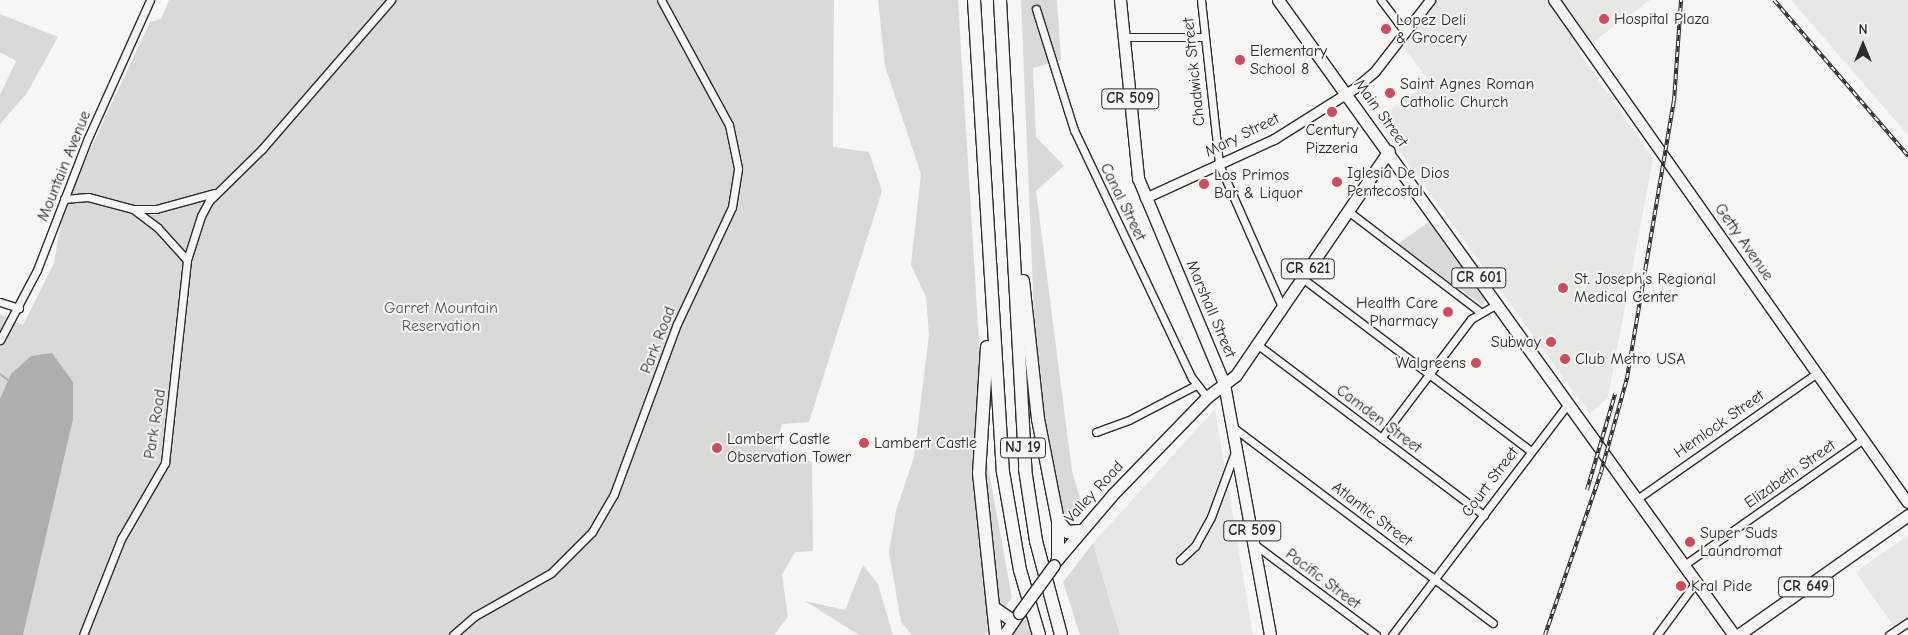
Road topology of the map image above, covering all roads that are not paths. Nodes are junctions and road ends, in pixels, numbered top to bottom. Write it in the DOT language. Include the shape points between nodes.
graph roads {
  1 [pos="150,0"];
  2 [pos="391,0"];
  3 [pos="662,0"];
  4 [pos="974,0"];
  5 [pos="1000,0"];
  6 [pos="1008,0"];
  7 [pos="1120,0"];
  8 [pos="1201,0"];
  9 [pos="1278,0"];
  10 [pos="1381,0"];
  11 [pos="1430,0"];
  12 [pos="1554,0"];
  13 [pos="1036,9"];
  14 [pos="1405,32"];
  15 [pos="1124,37"];
  16 [pos="1204,37"];
  17 [pos="1002,44"];
  18 [pos="1346,92"];
  19 [pos="1389,152"];
  20 [pos="1219,164"];
  21 [pos="219,191"];
  22 [pos="1145,198"];
  23 [pos="64,199"];
  24 [pos="133,209"];
  25 [pos="1348,211"];
  26 [pos="1012,258"];
  27 [pos="186,260"];
  28 [pos="1302,278"];
  29 [pos="0,302"];
  30 [pos="1498,304"];
  31 [pos="1282,307"];
  32 [pos="18,308"];
  33 [pos="992,312"];
  34 [pos="1480,312"];
  35 [pos="0,340"];
  36 [pos="1258,345"];
  37 [pos="1817,373"];
  38 [pos="1429,374"];
  39 [pos="1224,384"];
  40 [pos="1196,385"];
  41 [pos="1207,397"];
  42 [pos="1569,403"];
  43 [pos="1234,428"];
  44 [pos="1096,432"];
  45 [pos="1381,438"];
  46 [pos="1864,439"];
  47 [pos="1237,447"];
  48 [pos="1531,451"];
  49 [pos="1637,499"];
  50 [pos="1908,503"];
  51 [pos="1484,515"];
  52 [pos="1908,515"];
  53 [pos="1058,521"];
  54 [pos="1079,531"];
  55 [pos="1254,544"];
  56 [pos="1180,560"];
  57 [pos="1056,562"];
  58 [pos="1684,565"];
  59 [pos="1435,579"];
  60 [pos="1696,582"];
  61 [pos="994,608"];
  62 [pos="1016,617"];
  63 [pos="1908,622"];
  64 [pos="1493,624"];
  65 [pos="83,635"];
  66 [pos="454,635"];
  67 [pos="996,635"];
  68 [pos="1004,635"];
  69 [pos="1039,635"];
  70 [pos="1061,635"];
  71 [pos="1270,635"];
  72 [pos="1376,635"];
  73 [pos="1392,635"];
  74 [pos="1657,635"];
  75 [pos="1734,635"];
  76 [pos="1738,635"];
  77 [pos="1889,635"];
  1 -- 23 [label="street, Mountain Avenue"];
  2 -- 21 [label="street, Park Road" via="262,149"];
  3 -- 66 [label="street, Park Road" via="729,125 738,168 732,207 677,324 614,494 592,532 551,573 475,616"];
  4 -- 33 [label="highway, NJ 19"];
  5 -- 17 [label="highway, NJ 19"];
  6 -- 17 [label="highway"];
  7 -- 15 [label="main road, Marshall Street / CR 509"];
  8 -- 16 [label="street, Chadwick Street"];
  9 -- 18 [label="main road, Main Street / CR 601"];
  10 -- 14 [label="street"];
  11 -- 14 [label="street"];
  12 -- 37 [label="main road, Getty Avenue"];
  13 -- 40 [label="street, Canal Street" via="1074,130"];
  14 -- 18 [label="street" via="1375,71"];
  15 -- 16 [label="street"];
  15 -- 22 [label="main road, Marshall Street / CR 509" via="1137,171"];
  16 -- 20 [label="street, Chadwick Street"];
  17 -- 26 [label="highway, NJ 19"];
  18 -- 19 [label="main road, Main Street / CR 601"];
  18 -- 20 [label="street, Mary Street" via="1274,139"];
  19 -- 25 [label="main road, CR 621"];
  19 -- 30 [label="main road, Main Street / CR 601"];
  20 -- 22 [label="street, Mary Street"];
  20 -- 31 [label="street, Chadwick Street"];
  21 -- 24 [label="street, Park Road" via="180,206"];
  21 -- 27 [label="street, Park Road" via="201,216"];
  22 -- 39 [label="main road, Marshall Street / CR 509"];
  23 -- 24 [label="street, Park Road" via="88,196"];
  23 -- 32 [label="street, Mountain Avenue"];
  24 -- 27 [label="street, Park Road" via="158,228"];
  25 -- 28 [label="main road, CR 621"];
  25 -- 34 [label="street"];
  26 -- 53 [label="highway" via="1022,272 1038,419"];
  26 -- 70 [label="highway, NJ 19" via="1028,493"];
  27 -- 65 [label="street, Park Road" via="165,463 121,539"];
  28 -- 31 [label="main road, CR 621"];
  28 -- 38 [label="street"];
  29 -- 32 [label="street"];
  30 -- 34 [label="street"];
  30 -- 42 [label="main road, Main Street / CR 601"];
  31 -- 36 [label="main road, CR 621"];
  32 -- 35 [label="street, Mountain Avenue"];
  33 -- 61 [label="highway" via="981,404 979,473"];
  33 -- 69 [label="highway, NJ 19" via="1006,496"];
  34 -- 38 [label="street"];
  36 -- 39 [label="main road, CR 621"];
  36 -- 45 [label="street, Camden Street"];
  37 -- 46 [label="main road, Getty Avenue"];
  37 -- 49 [label="street, Hemlock Street"];
  38 -- 45 [label="street"];
  38 -- 48 [label="street"];
  39 -- 41 [label="main road, Valley Road / CR 621"];
  39 -- 43 [label="main road, Marshall Street / CR 509"];
  40 -- 41 [label="street, Canal Street"];
  40 -- 44 [label="street" via="1130,420"];
  41 -- 54 [label="main road, Valley Road / CR 621"];
  42 -- 48 [label="street, Court Street"];
  42 -- 49 [label="main road, Main Street / CR 601"];
  43 -- 47 [label="main road, Marshall Street / CR 509"];
  43 -- 59 [label="street, Atlantic Street"];
  45 -- 51 [label="street, Camden Street"];
  46 -- 50 [label="main road, Getty Avenue"];
  46 -- 58 [label="street, Elizabeth Street"];
  47 -- 55 [label="main road, Marshall Street / CR 509"];
  47 -- 56 [label="street" via="1211,517 1195,546"];
  48 -- 51 [label="street, Court Street"];
  49 -- 58 [label="main road, CR 601"];
  51 -- 59 [label="street, Court Street"];
  52 -- 76 [label="main road, CR 649"];
  53 -- 54 [label="highway" via="1068,532"];
  53 -- 57 [label="highway"];
  54 -- 57 [label="main road, Valley Road / CR 621"];
  55 -- 71 [label="main road, Marshall Street / CR 509"];
  55 -- 72 [label="street, Pacific Street"];
  57 -- 62 [label="main road, Valley Road / CR 621, bridge"];
  58 -- 60 [label="main road, CR 601"];
  59 -- 64 [label="street, Atlantic Street"];
  59 -- 73 [label="street, Court Street"];
  60 -- 74 [label="street"];
  60 -- 75 [label="main road, CR 601"];
  61 -- 62 [label="highway"];
  61 -- 67 [label="highway"];
  62 -- 68 [label="main road, Valley Road / CR 621"];
  63 -- 77 [label="street"];
}
